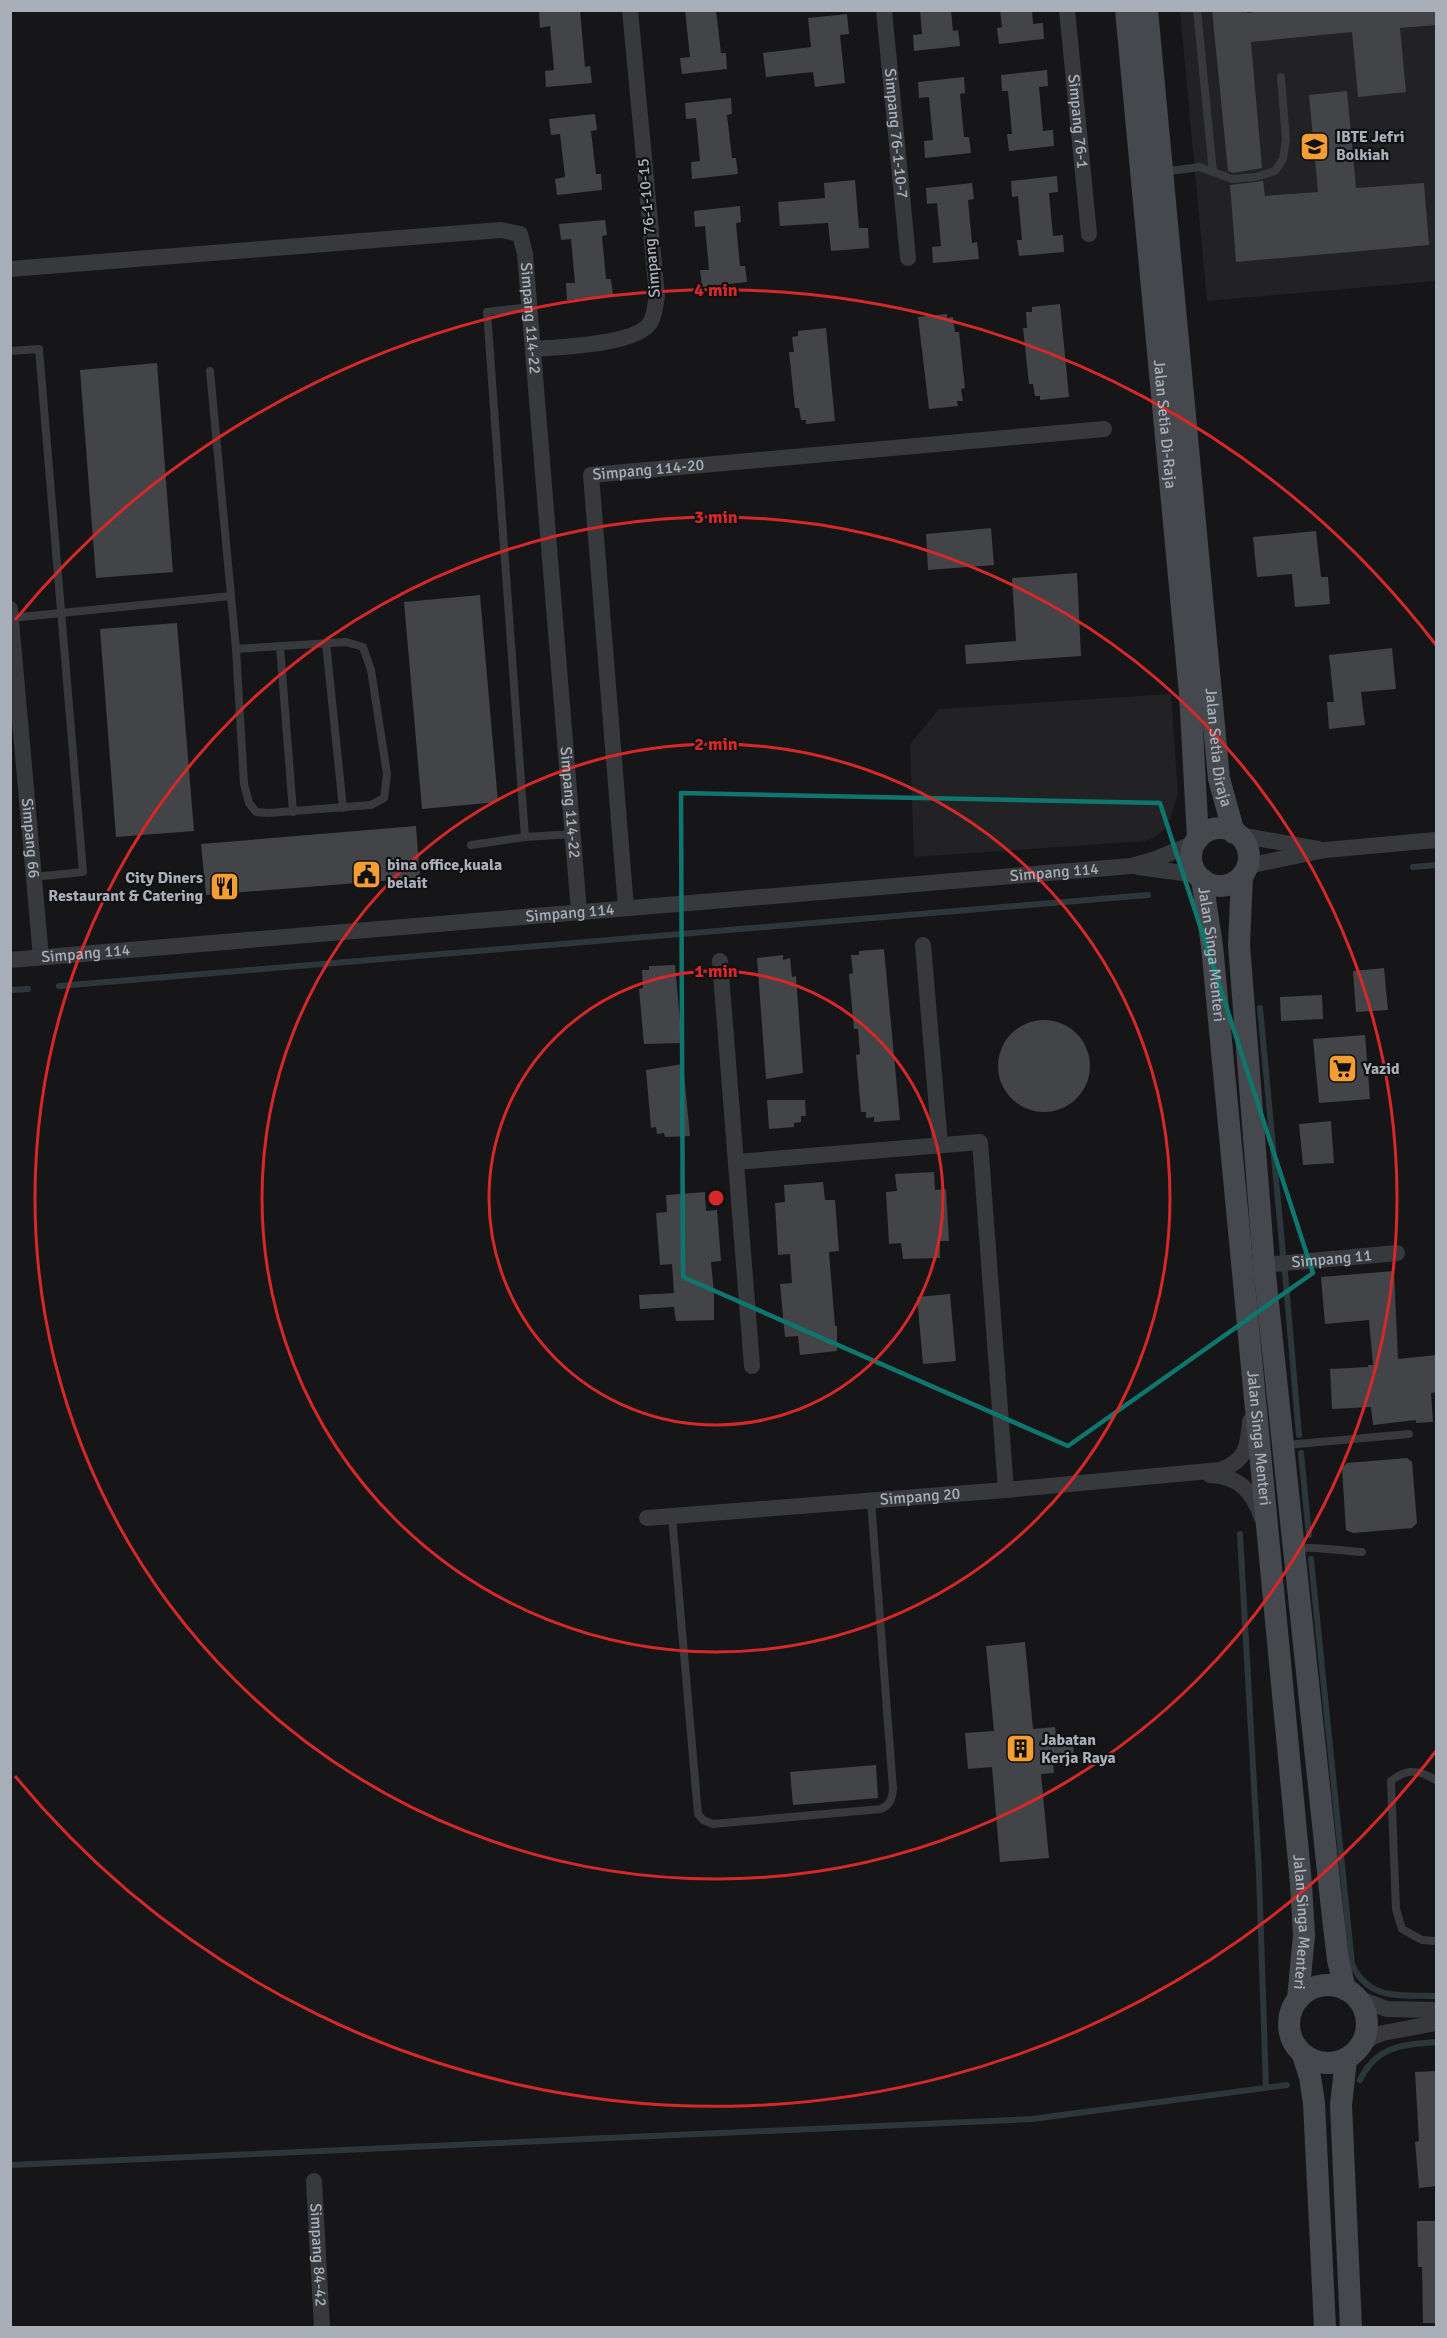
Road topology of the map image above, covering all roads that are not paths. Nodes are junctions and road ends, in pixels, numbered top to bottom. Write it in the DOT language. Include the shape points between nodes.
graph roads {
  1 [pos="630,10"];
  2 [pos="884,10"];
  3 [pos="1067,10"];
  4 [pos="1126,10"];
  5 [pos="1147,10"];
  6 [pos="1197,10"];
  7 [pos="1281,77"];
  8 [pos="1162,172"];
  9 [pos="1213,172"];
  10 [pos="1089,234"];
  11 [pos="908,258"];
  12 [pos="10,269"];
  13 [pos="530,307"];
  14 [pos="533,349"];
  15 [pos="10,351"];
  16 [pos="210,371"];
  17 [pos="1104,429"];
  18 [pos="231,596"];
  19 [pos="10,609"];
  20 [pos="61,613"];
  21 [pos="11,618"];
  22 [pos="326,643"];
  23 [pos="280,646"];
  24 [pos="236,649"];
  25 [pos="1207,661"];
  26 [pos="343,808"];
  27 [pos="293,812"];
  28 [pos="574,834"];
  29 [pos="1237,834"];
  30 [pos="525,837"];
  31 [pos="1437,840"];
  32 [pos="1197,841"];
  33 [pos="471,845"];
  34 [pos="1325,850"];
  35 [pos="1131,866"];
  36 [pos="1245,871"];
  37 [pos="34,877"];
  38 [pos="1200,877"];
  39 [pos="626,908"];
  40 [pos="579,912"];
  41 [pos="923,945"];
  42 [pos="41,957"];
  43 [pos="10,960"];
  44 [pos="720,961"];
  45 [pos="940,1145"];
  46 [pos="736,1162"];
  47 [pos="1397,1252"];
  48 [pos="1264,1265"];
  49 [pos="752,1366"];
  50 [pos="1254,1378"];
  51 [pos="1409,1434"];
  52 [pos="1282,1446"];
  53 [pos="1194,1474"];
  54 [pos="1006,1490"];
  55 [pos="871,1501"];
  56 [pos="672,1516"];
  57 [pos="647,1518"];
  58 [pos="1269,1539"];
  59 [pos="1293,1549"];
  60 [pos="1362,1552"];
  61 [pos="1437,1780"];
  62 [pos="1437,1941"];
  63 [pos="1351,1994"];
  64 [pos="1298,1999"];
  65 [pos="1437,2010"];
  66 [pos="1437,2023"];
  67 [pos="1352,2054"];
  68 [pos="1303,2055"];
  69 [pos="314,2181"];
  70 [pos="322,2328"];
  71 [pos="1325,2328"];
  72 [pos="1351,2328"];
  1 -- 14 [label="street, Simpang 76-1-10-15" via="657,296 654,313 650,325 620,340"];
  2 -- 11 [label="street, Simpang 76-1-10-7"];
  3 -- 10 [label="street, Simpang 76-1"];
  4 -- 32 [label="main road, Jalan Setia Di-Raja" via="1190,694"];
  5 -- 8 [label="main road, Jalan Setia Di-Raja"];
  6 -- 9 [label="lane"];
  7 -- 9 [label="lane" via="1286,140 1283,159 1275,171 1232,179"];
  8 -- 9 [label="lane" via="1200,167"];
  8 -- 25 [label="main road, Jalan Setia Di-Raja"];
  12 -- 13 [label="street, Simpang 114-22" via="501,230 520,234"];
  13 -- 14 [label="street, Simpang 114-22"];
  13 -- 30 [label="lane" via="487,312"];
  14 -- 28 [label="street, Simpang 114-22"];
  15 -- 20 [label="lane" via="39,349"];
  16 -- 18 [label="lane"];
  17 -- 39 [label="street, Simpang 114-20" via="591,475"];
  18 -- 20 [label="lane"];
  18 -- 24 [label="lane"];
  19 -- 21 [label="street, Simpang 66"];
  20 -- 21 [label="lane"];
  20 -- 37 [label="lane" via="83,872"];
  21 -- 37 [label="street, Simpang 66"];
  22 -- 23 [label="lane"];
  22 -- 26 [label="lane"];
  22 -- 26 [label="lane" via="346,642 363,647 371,670 387,774 384,798 371,805"];
  23 -- 24 [label="lane"];
  23 -- 27 [label="lane"];
  24 -- 27 [label="lane" via="243,784 249,803 256,812"];
  25 -- 29 [label="main road, Jalan Setia Diraja" via="1219,779"];
  26 -- 27 [label="lane"];
  28 -- 30 [label="lane"];
  28 -- 40 [label="street, Simpang 114-22"];
  29 -- 32 [label="main road" via="1212,829"];
  29 -- 34 [label="street"];
  29 -- 36 [label="main road" via="1247,849"];
  30 -- 33 [label="lane"];
  31 -- 34 [label="street"];
  32 -- 35 [label="street, Simpang 114"];
  32 -- 38 [label="main road" via="1192,860"];
  34 -- 36 [label="street"];
  35 -- 38 [label="street, Simpang 114"];
  35 -- 39 [label="street, Simpang 114"];
  36 -- 38 [label="main road" via="1233,883 1222,886"];
  36 -- 48 [label="main road, Jalan Singa Menteri" via="1239,945"];
  37 -- 42 [label="street, Simpang 66"];
  38 -- 50 [label="main road, Jalan Singa Menteri" via="1212,946"];
  39 -- 40 [label="street, Simpang 114"];
  40 -- 42 [label="street, Simpang 114"];
  41 -- 45 [label="street"];
  42 -- 43 [label="street, Simpang 114"];
  44 -- 46 [label="street"];
  45 -- 46 [label="street"];
  45 -- 54 [label="street" via="980,1142"];
  46 -- 49 [label="street"];
  47 -- 48 [label="street, Simpang 11"];
  48 -- 52 [label="main road, Jalan Singa Menteri"];
  50 -- 53 [label="street" via="1245,1454 1231,1466"];
  50 -- 58 [label="main road, Jalan Singa Menteri"];
  51 -- 52 [label="lane"];
  52 -- 59 [label="main road, Jalan Singa Menteri"];
  53 -- 54 [label="street, Simpang 20"];
  53 -- 58 [label="street" via="1228,1478 1241,1484 1257,1504"];
  54 -- 55 [label="street, Simpang 20"];
  55 -- 56 [label="street, Simpang 20"];
  55 -- 56 [label="lane" via="892,1798 881,1809 713,1824 698,1814"];
  56 -- 57 [label="street, Simpang 20"];
  58 -- 64 [label="main road, Jalan Singa Menteri" via="1301,1884 1303,1958"];
  59 -- 60 [label="lane" via="1314,1546"];
  59 -- 63 [label="main road, Jalan Singa Menteri" via="1335,1939"];
  61 -- 62 [label="lane" via="1423,1772 1401,1773 1391,1781 1396,1909 1402,1929 1422,1940"];
  63 -- 64 [label="main road" via="1333,1985 1320,1986"];
  63 -- 65 [label="street" via="1387,2009"];
  63 -- 67 [label="main road" via="1364,2010 1367,2024 1365,2037"];
  64 -- 68 [label="main road" via="1289,2028 1293,2043"];
  66 -- 67 [label="street" via="1372,2037"];
  67 -- 68 [label="main road" via="1332,2064"];
  67 -- 72 [label="main road" via="1341,2105"];
  68 -- 71 [label="main road" via="1314,2103"];
  69 -- 70 [label="street, Simpang 84-42"];
}
